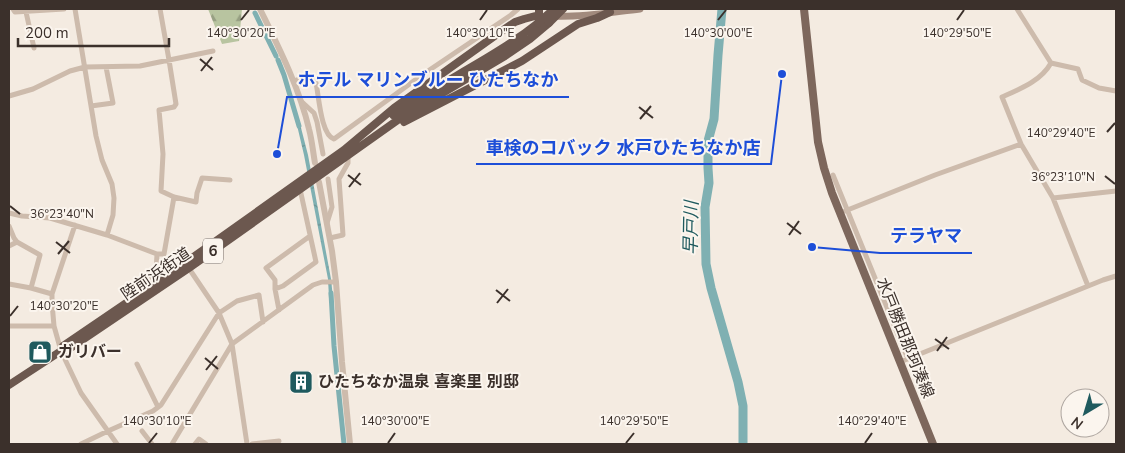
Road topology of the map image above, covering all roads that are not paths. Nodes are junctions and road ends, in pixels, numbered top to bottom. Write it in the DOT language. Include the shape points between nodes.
graph roads {
  1 [pos="13,9"];
  2 [pos="64,9"];
  3 [pos="75,9"];
  4 [pos="160,9"];
  5 [pos="260,9"];
  6 [pos="518,9"];
  7 [pos="554,9"];
  8 [pos="564,9"];
  9 [pos="640,9"];
  10 [pos="804,9"];
  11 [pos="1018,9"];
  12 [pos="607,10"];
  13 [pos="26,12"];
  14 [pos="511,15"];
  15 [pos="539,15"];
  16 [pos="515,22"];
  17 [pos="34,48"];
  18 [pos="213,51"];
  19 [pos="169,60"];
  20 [pos="1051,63"];
  21 [pos="84,67"];
  22 [pos="106,67"];
  23 [pos="294,81"];
  24 [pos="1116,91"];
  25 [pos="9,96"];
  26 [pos="301,101"];
  27 [pos="91,106"];
  28 [pos="350,144"];
  29 [pos="1021,144"];
  30 [pos="362,145"];
  31 [pos="323,154"];
  32 [pos="348,155"];
  33 [pos="314,164"];
  34 [pos="833,175"];
  35 [pos="230,180"];
  36 [pos="328,180"];
  37 [pos="318,182"];
  38 [pos="300,189"];
  39 [pos="1116,191"];
  40 [pos="174,198"];
  41 [pos="1053,198"];
  42 [pos="844,212"];
  43 [pos="9,213"];
  44 [pos="327,224"];
  45 [pos="75,225"];
  46 [pos="9,226"];
  47 [pos="107,236"];
  48 [pos="310,236"];
  49 [pos="330,238"];
  50 [pos="17,242"];
  51 [pos="9,246"];
  52 [pos="157,254"];
  53 [pos="187,266"];
  54 [pos="1116,276"];
  55 [pos="336,282"];
  56 [pos="9,284"];
  57 [pos="1088,286"];
  58 [pos="31,288"];
  59 [pos="275,289"];
  60 [pos="52,294"];
  61 [pos="138,296"];
  62 [pos="279,310"];
  63 [pos="219,313"];
  64 [pos="263,322"];
  65 [pos="9,326"];
  66 [pos="54,326"];
  67 [pos="232,344"];
  68 [pos="61,351"];
  69 [pos="908,359"];
  70 [pos="900,362"];
  71 [pos="136,364"];
  72 [pos="9,385"];
  73 [pos="158,407"];
  74 [pos="108,431"];
  75 [pos="142,432"];
  76 [pos="279,441"];
  77 [pos="82,444"];
  78 [pos="117,444"];
  79 [pos="152,444"];
  80 [pos="172,444"];
  81 [pos="196,444"];
  82 [pos="206,444"];
  83 [pos="247,444"];
  84 [pos="252,444"];
  85 [pos="350,444"];
  86 [pos="933,444"];
  1 -- 13 [label="street"];
  2 -- 13 [label="street"];
  3 -- 21 [label="street"];
  4 -- 19 [label="street"];
  5 -- 23 [label="street"];
  6 -- 14 [label="street"];
  7 -- 15 [label="highway, 6, bridge"];
  8 -- 30 [label="highway, 6, bridge" via="505,56 402,117"];
  9 -- 12 [label="main road"];
  10 -- 42 [label="main road, 水戸勝田那珂湊線" via="820,153 825,174"];
  11 -- 20 [label="street"];
  12 -- 15 [label="main road"];
  12 -- 30 [label="highway" via="597,18 578,24 515,65"];
  13 -- 17 [label="street"];
  14 -- 16 [label="street"];
  14 -- 23 [label="street" via="422,74 334,139 329,137 322,119 316,84 308,77"];
  15 -- 16 [label="highway"];
  15 -- 28 [label="highway, 6" via="525,33 501,50 415,100"];
  16 -- 28 [label="highway" via="394,108"];
  18 -- 19 [label="street"];
  19 -- 22 [label="street" via="140,66"];
  19 -- 40 [label="street" via="176,104 159,110 163,154 161,191"];
  20 -- 24 [label="street" via="1078,69 1082,80"];
  20 -- 29 [label="street" via="1041,77 1002,97"];
  21 -- 22 [label="street"];
  21 -- 25 [label="street"];
  21 -- 27 [label="street"];
  22 -- 27 [label="street" via="113,103"];
  23 -- 26 [label="street"];
  26 -- 31 [label="street" via="314,113"];
  26 -- 33 [label="street" via="310,130"];
  27 -- 47 [label="street" via="114,198"];
  28 -- 53 [label="highway, 陸前浜街道 / 6"];
  29 -- 41 [label="street"];
  29 -- 42 [label="street"];
  30 -- 32 [label="highway, 陸前浜街道 / 6"];
  32 -- 38 [label="highway, 陸前浜街道 / 6"];
  32 -- 49 [label="street" via="348,163 339,179 343,235"];
  34 -- 42 [label="street"];
  35 -- 40 [label="street" via="202,178 196,202"];
  36 -- 44 [label="street" via="332,206"];
  37 -- 44 [label="street"];
  38 -- 48 [label="street"];
  38 -- 53 [label="highway, 陸前浜街道 / 6"];
  39 -- 41 [label="street"];
  40 -- 52 [label="street" via="164,254"];
  41 -- 57 [label="street"];
  42 -- 69 [label="street"];
  42 -- 70 [label="main road, 水戸勝田那珂湊線"];
  43 -- 45 [label="street"];
  44 -- 49 [label="street"];
  45 -- 47 [label="street"];
  45 -- 60 [label="street"];
  46 -- 50 [label="street"];
  47 -- 52 [label="street"];
  48 -- 59 [label="street" via="316,262"];
  48 -- 59 [label="street" via="266,268 275,280"];
  49 -- 55 [label="street"];
  50 -- 51 [label="street"];
  50 -- 58 [label="street" via="40,255"];
  52 -- 61 [label="street" via="156,273 135,291"];
  53 -- 61 [label="highway, 陸前浜街道 / 6"];
  53 -- 63 [label="street"];
  53 -- 68 [label="highway, 陸前浜街道 / 6" via="71,348"];
  54 -- 57 [label="street"];
  55 -- 62 [label="street" via="313,285"];
  55 -- 85 [label="street"];
  56 -- 58 [label="street"];
  57 -- 69 [label="street"];
  58 -- 60 [label="street"];
  59 -- 62 [label="street"];
  60 -- 66 [label="street"];
  61 -- 68 [label="highway, 陸前浜街道 / 6" via="63,346"];
  62 -- 64 [label="street"];
  63 -- 64 [label="street" via="237,301 259,295"];
  63 -- 67 [label="street"];
  63 -- 73 [label="street"];
  64 -- 67 [label="street"];
  65 -- 66 [label="street"];
  66 -- 68 [label="street"];
  67 -- 80 [label="street"];
  67 -- 83 [label="street"];
  68 -- 72 [label="highway, 陸前浜街道 / 6"];
  68 -- 74 [label="street" via="81,393"];
  69 -- 70 [label="street"];
  70 -- 86 [label="main road, 水戸勝田那珂湊線"];
  71 -- 73 [label="street"];
  73 -- 74 [label="street"];
  74 -- 77 [label="street"];
  74 -- 78 [label="street"];
  75 -- 79 [label="street"];
  76 -- 84 [label="street"];
  81 -- 82 [label="street" via="199,439"];
}
